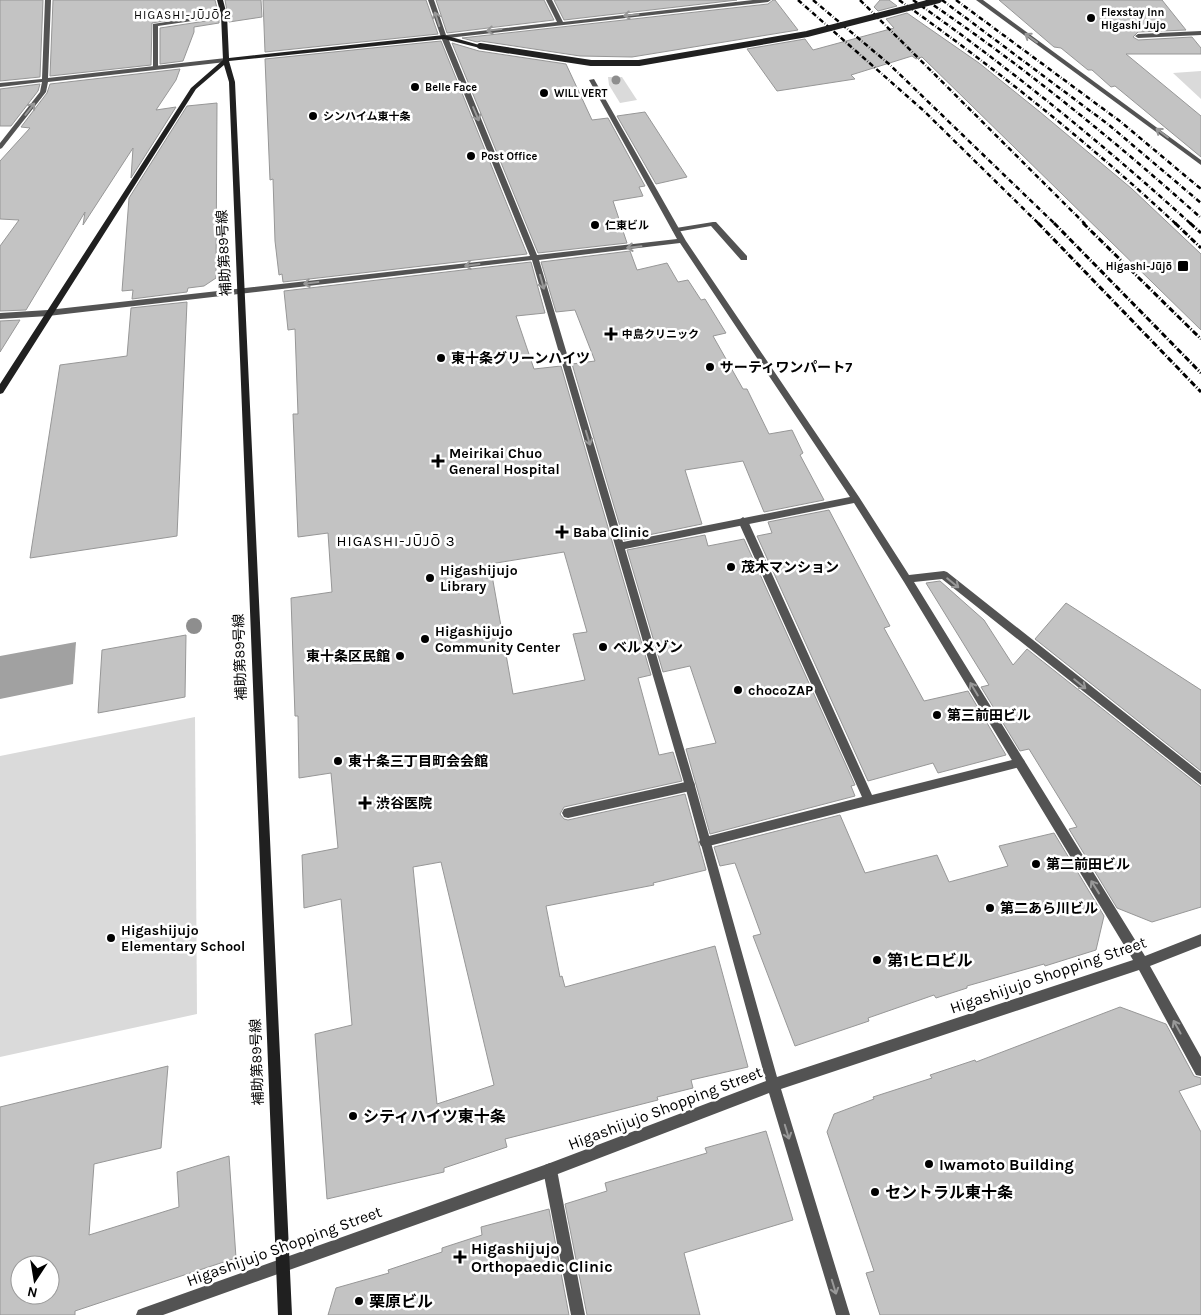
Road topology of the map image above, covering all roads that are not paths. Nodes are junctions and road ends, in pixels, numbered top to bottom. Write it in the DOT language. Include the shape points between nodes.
graph roads {
  1 [pos="48,0"];
  2 [pos="220,0"];
  3 [pos="431,0"];
  4 [pos="549,0"];
  5 [pos="692,0"];
  6 [pos="768,0"];
  7 [pos="939,0"];
  8 [pos="978,0"];
  9 [pos="696,8"];
  10 [pos="224,15"];
  11 [pos="560,22"];
  12 [pos="1201,33"];
  13 [pos="1138,36"];
  14 [pos="444,37"];
  15 [pos="226,60"];
  16 [pos="155,67"];
  17 [pos="46,80"];
  18 [pos="592,80"];
  19 [pos="0,85"];
  20 [pos="0,147"];
  21 [pos="1201,163"];
  22 [pos="676,230"];
  23 [pos="682,241"];
  24 [pos="535,258"];
  25 [pos="744,258"];
  26 [pos="242,292"];
  27 [pos="48,313"];
  28 [pos="0,316"];
  29 [pos="0,391"];
  30 [pos="856,499"];
  31 [pos="743,521"];
  32 [pos="620,546"];
  33 [pos="907,580"];
  34 [pos="1020,763"];
  35 [pos="1201,780"];
  36 [pos="690,786"];
  37 [pos="869,801"];
  38 [pos="568,813"];
  39 [pos="705,842"];
  40 [pos="1201,940"];
  41 [pos="1142,962"];
  42 [pos="1201,1070"];
  43 [pos="773,1085"];
  44 [pos="550,1170"];
  45 [pos="282,1266"];
  46 [pos="143,1315"];
  47 [pos="285,1315"];
  48 [pos="578,1315"];
  49 [pos="843,1315"];
  1 -- 17 [label="street"];
  2 -- 10 [label="street, 補助第89号線"];
  14 -- 3 [label="street, one-way"];
  4 -- 11 [label="street"];
  5 -- 9 [label="street"];
  6 -- 9 [label="street"];
  7 -- 14 [label="street, bridge" via="807,34 639,63 591,62 480,46"];
  21 -- 8 [label="street, one-way"];
  9 -- 11 [label="street, one-way"];
  10 -- 15 [label="street, 補助第89号線"];
  10 -- 16 [label="street" via="155,24"];
  11 -- 14 [label="street, one-way"];
  12 -- 13 [label="street"];
  14 -- 15 [label="street"];
  14 -- 24 [label="street, one-way"];
  15 -- 16 [label="street"];
  15 -- 26 [label="street, 補助第89号線" via="232,82"];
  15 -- 27 [label="street" via="194,88"];
  16 -- 17 [label="street"];
  17 -- 19 [label="street"];
  20 -- 17 [label="street, one-way" via="43,92"];
  18 -- 22 [label="street"];
  22 -- 23 [label="street"];
  22 -- 25 [label="street" via="713,224"];
  23 -- 24 [label="street, one-way"];
  23 -- 30 [label="street"];
  24 -- 26 [label="street, one-way"];
  24 -- 32 [label="street, one-way"];
  26 -- 27 [label="street"];
  26 -- 45 [label="street, 補助第89号線"];
  27 -- 28 [label="street"];
  27 -- 29 [label="street"];
  30 -- 31 [label="street"];
  30 -- 33 [label="street"];
  31 -- 32 [label="street"];
  31 -- 37 [label="street"];
  32 -- 36 [label="street"];
  34 -- 33 [label="street, one-way"];
  33 -- 35 [label="street, one-way" via="944,576"];
  34 -- 37 [label="street"];
  41 -- 34 [label="street, one-way"];
  36 -- 38 [label="street"];
  36 -- 39 [label="street"];
  37 -- 39 [label="street"];
  39 -- 43 [label="street"];
  40 -- 41 [label="street, Higashijujo Shopping Street"];
  42 -- 41 [label="street, one-way"];
  41 -- 43 [label="street, Higashijujo Shopping Street"];
  43 -- 44 [label="street, Higashijujo Shopping Street"];
  43 -- 49 [label="street, one-way"];
  44 -- 45 [label="street, Higashijujo Shopping Street"];
  44 -- 48 [label="street"];
  45 -- 46 [label="street, Higashijujo Shopping Street"];
  45 -- 47 [label="street, 補助第89号線"];
}
